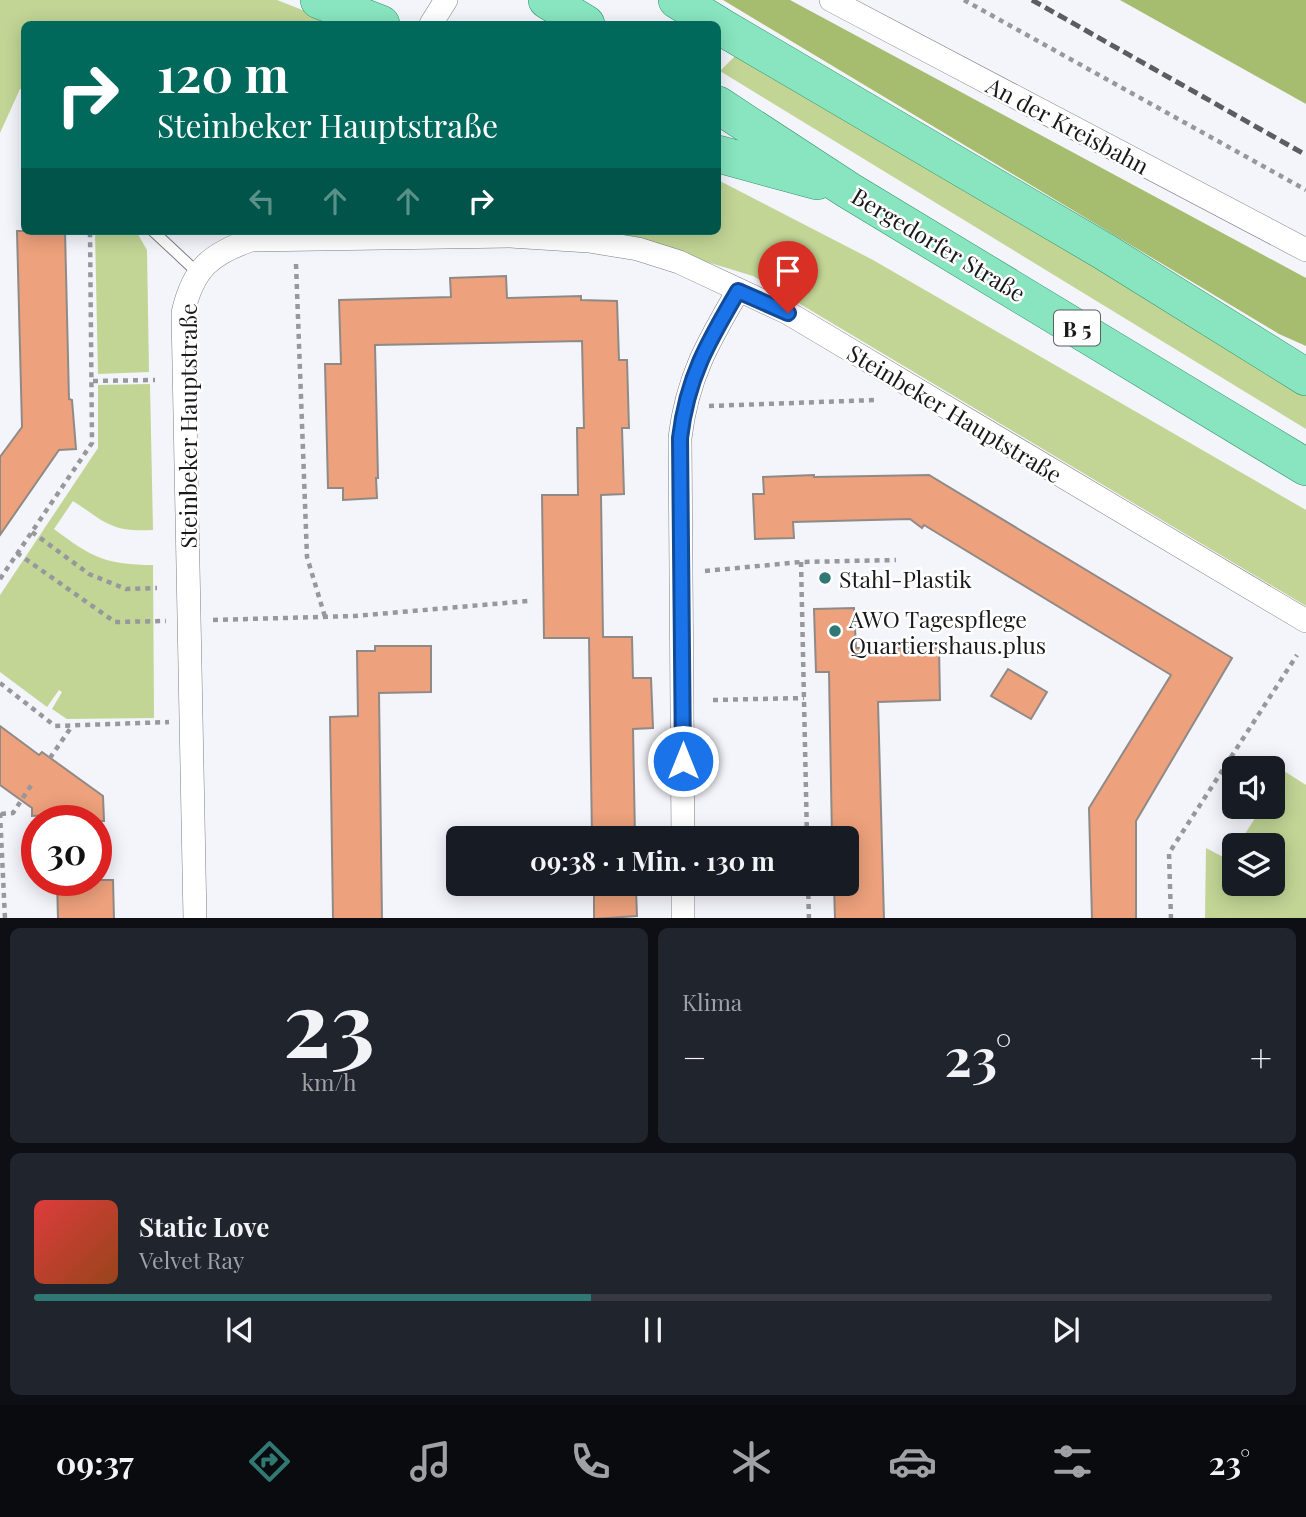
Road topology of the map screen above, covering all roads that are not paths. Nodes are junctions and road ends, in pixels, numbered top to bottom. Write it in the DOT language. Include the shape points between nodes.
graph roads {
  1 [pos="319,0"];
  2 [pos="446,0"];
  3 [pos="547,0"];
  4 [pos="677,0"];
  5 [pos="831,0"];
  6 [pos="371,21"];
  7 [pos="433,21"];
  8 [pos="581,21"];
  9 [pos="711,21"];
  10 [pos="721,27"];
  11 [pos="721,108"];
  12 [pos="721,155"];
  13 [pos="848,190"];
  14 [pos="157,235"];
  15 [pos="365,235"];
  16 [pos="1306,250"];
  17 [pos="199,274"];
  18 [pos="738,291"];
  19 [pos="1306,377"];
  20 [pos="1306,467"];
  21 [pos="1306,621"];
  22 [pos="683,826"];
  23 [pos="683,896"];
  24 [pos="195,918"];
  25 [pos="683,918"];
  1 -- 6 [label="main road"];
  2 -- 7 [label="street"];
  3 -- 8 [label="main road"];
  4 -- 9 [label="main road"];
  5 -- 16 [label="street, An der Kreisbahn"];
  10 -- 19 [label="main road" via="1105,251"];
  11 -- 13 [label="main road, Bergedorfer Straße / B 5"];
  12 -- 13 [label="main road"];
  13 -- 20 [label="main road, Bergedorfer Straße / B 5"];
  14 -- 17 [label="lane"];
  15 -- 17 [label="street, Steinbeker Hauptstraße" via="251,240 223,250"];
  15 -- 18 [label="street, Steinbeker Hauptstraße" via="589,241 679,262"];
  17 -- 24 [label="street, Steinbeker Hauptstraße" via="188,290 183,313"];
  18 -- 21 [label="street, Steinbeker Hauptstraße" via="788,313"];
  18 -- 22 [label="street" via="696,367 682,416"];
  23 -- 25 [label="street"];
}
